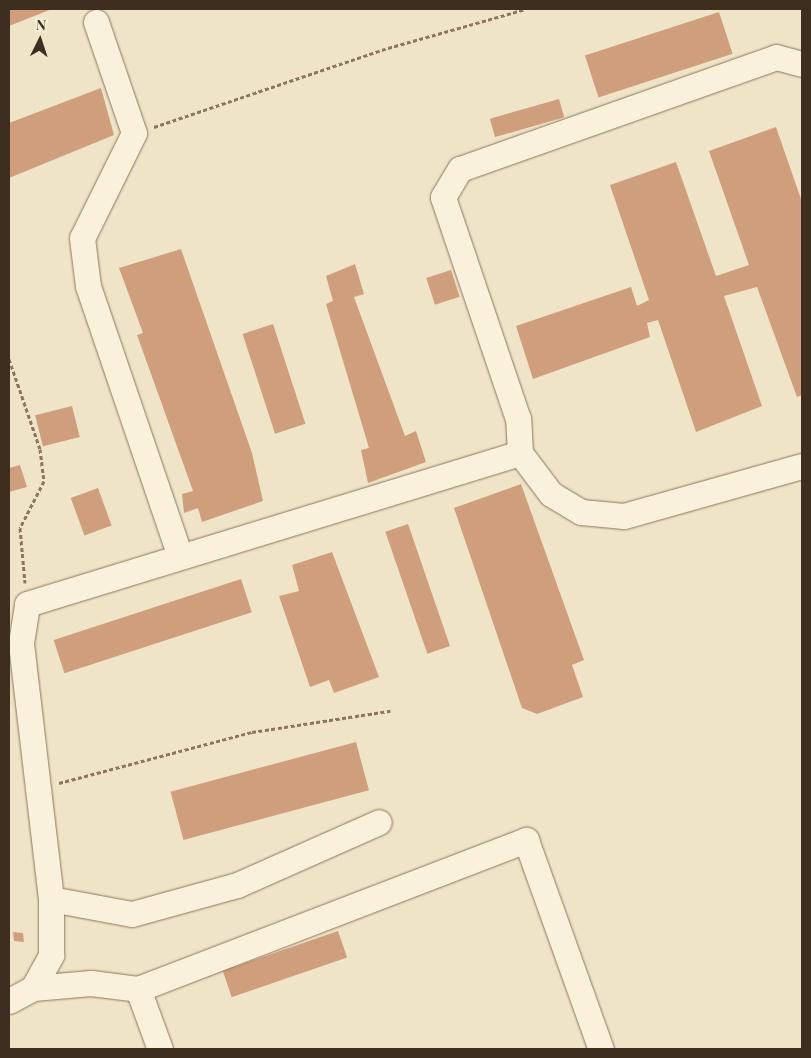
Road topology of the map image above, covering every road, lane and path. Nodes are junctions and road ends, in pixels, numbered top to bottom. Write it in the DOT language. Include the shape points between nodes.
graph roads {
  1 [pos="526,9"];
  2 [pos="96,22"];
  3 [pos="802,64"];
  4 [pos="134,133"];
  5 [pos="9,359"];
  6 [pos="520,453"];
  7 [pos="802,466"];
  8 [pos="180,556"];
  9 [pos="27,604"];
  10 [pos="390,711"];
  11 [pos="36,789"];
  12 [pos="379,822"];
  13 [pos="51,899"];
  14 [pos="33,988"];
  15 [pos="138,990"];
  16 [pos="9,1001"];
  17 [pos="160,1049"];
  18 [pos="601,1049"];
  1 -- 4 [label="path" via="388,48"];
  2 -- 4 [label="lane"];
  3 -- 6 [label="lane" via="776,57 460,169 443,197 518,419"];
  4 -- 8 [label="lane" via="82,238 88,286"];
  5 -- 9 [label="path" via="40,449 44,481 20,528"];
  6 -- 7 [label="lane" via="551,494 581,512 624,516"];
  6 -- 8 [label="lane"];
  8 -- 9 [label="lane"];
  9 -- 11 [label="lane" via="21,643"];
  10 -- 11 [label="path" via="252,732"];
  11 -- 13 [label="lane"];
  12 -- 13 [label="lane" via="238,885 132,914"];
  13 -- 14 [label="lane" via="51,955"];
  14 -- 15 [label="lane" via="90,983"];
  14 -- 16 [label="lane"];
  15 -- 17 [label="lane"];
  15 -- 18 [label="lane" via="526,840"];
}
